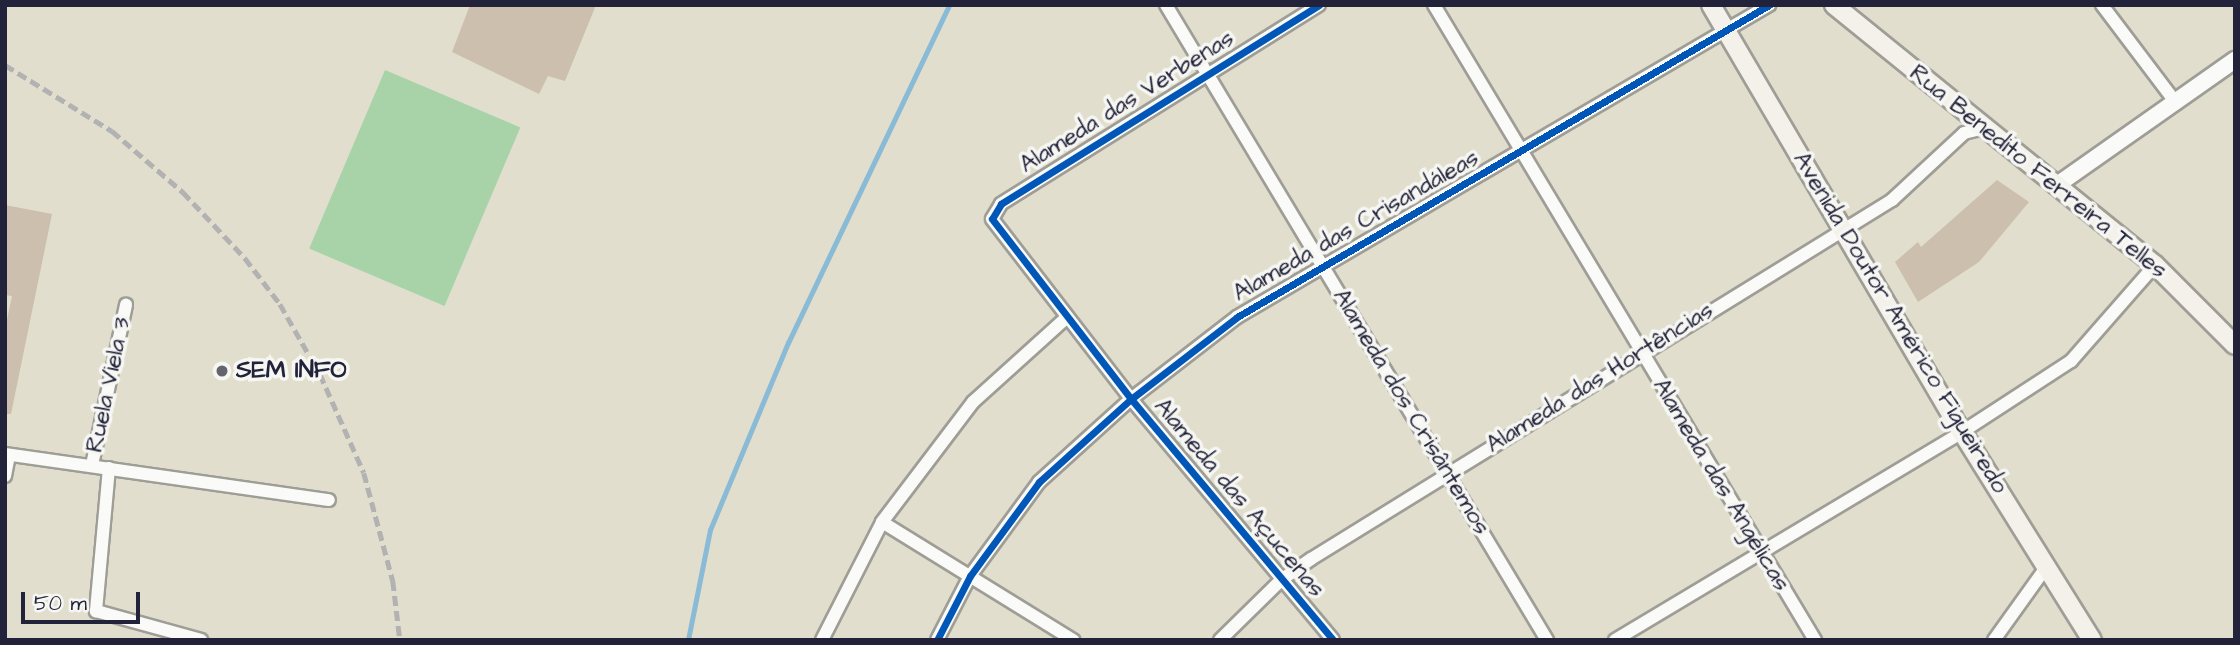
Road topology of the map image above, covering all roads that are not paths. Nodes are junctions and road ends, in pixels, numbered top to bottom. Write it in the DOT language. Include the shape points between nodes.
graph roads {
  1 [pos="1166,5"];
  2 [pos="1319,5"];
  3 [pos="1434,5"];
  4 [pos="1711,5"];
  5 [pos="1769,5"];
  6 [pos="1834,5"];
  7 [pos="2102,5"];
  8 [pos="1725,30"];
  9 [pos="2235,60"];
  10 [pos="1208,74"];
  11 [pos="2176,103"];
  12 [pos="1984,128"];
  13 [pos="1522,152"];
  14 [pos="2057,185"];
  15 [pos="993,212"];
  16 [pos="1844,230"];
  17 [pos="2155,265"];
  18 [pos="1324,268"];
  19 [pos="126,305"];
  20 [pos="1066,318"];
  21 [pos="2235,345"];
  22 [pos="1640,352"];
  23 [pos="1131,399"];
  24 [pos="1962,432"];
  25 [pos="7,455"];
  26 [pos="92,465"];
  27 [pos="110,468"];
  28 [pos="1446,472"];
  29 [pos="5,476"];
  30 [pos="329,500"];
  31 [pos="882,522"];
  32 [pos="1761,552"];
  33 [pos="2047,566"];
  34 [pos="970,576"];
  35 [pos="1281,580"];
  36 [pos="201,640"];
  37 [pos="822,640"];
  38 [pos="937,640"];
  39 [pos="1073,640"];
  40 [pos="1220,640"];
  41 [pos="1333,640"];
  42 [pos="1547,640"];
  43 [pos="1615,640"];
  44 [pos="1815,640"];
  45 [pos="1994,640"];
  46 [pos="2092,640"];
  1 -- 10 [label="street, Alameda dos Crisântemos"];
  2 -- 10 [label="street, Alameda das Verbenas"];
  3 -- 13 [label="street, Alameda das Angélicas"];
  4 -- 8 [label="main road, Avenida Doutor Américo Figueiredo"];
  5 -- 8 [label="street, Alameda das Crisandáleas"];
  6 -- 12 [label="main road, Rua Benedito Ferreira Telles"];
  7 -- 11 [label="street"];
  8 -- 13 [label="street, Alameda das Crisandáleas"];
  8 -- 16 [label="main road, Avenida Doutor Américo Figueiredo"];
  9 -- 11 [label="street"];
  10 -- 15 [label="street, Alameda das Verbenas"];
  10 -- 18 [label="street, Alameda dos Crisântemos"];
  11 -- 14 [label="street"];
  12 -- 14 [label="main road, Rua Benedito Ferreira Telles"];
  12 -- 16 [label="street, Alameda das Hortências" via="1964,133 1892,200"];
  13 -- 18 [label="street, Alameda das Crisandáleas"];
  13 -- 22 [label="street, Alameda das Angélicas"];
  14 -- 17 [label="main road, Rua Benedito Ferreira Telles"];
  15 -- 20 [label="street, Alameda das Açucenas" via="995,226"];
  16 -- 22 [label="street, Alameda das Hortências"];
  16 -- 24 [label="main road, Avenida Doutor Américo Figueiredo"];
  17 -- 21 [label="main road, Rua Benedito Ferreira Telles"];
  17 -- 24 [label="street" via="2071,361"];
  18 -- 23 [label="street, Alameda das Crisandáleas" via="1237,317"];
  18 -- 28 [label="street, Alameda dos Crisântemos"];
  19 -- 26 [label="street, Ruela Viela 3"];
  20 -- 23 [label="street, Alameda das Açucenas"];
  20 -- 31 [label="street" via="973,402"];
  22 -- 28 [label="street, Alameda das Hortências"];
  22 -- 32 [label="street, Alameda das Angélicas"];
  23 -- 34 [label="street, Alameda das Crisandáleas" via="1039,482"];
  23 -- 35 [label="street, Alameda das Açucenas"];
  24 -- 32 [label="street"];
  24 -- 33 [label="main road, Avenida Doutor Américo Figueiredo"];
  25 -- 26 [label="street"];
  25 -- 29 [label="street"];
  26 -- 27 [label="street"];
  27 -- 30 [label="street"];
  27 -- 36 [label="street" via="96,611"];
  28 -- 35 [label="street, Alameda das Hortências"];
  28 -- 42 [label="street, Alameda dos Crisântemos"];
  31 -- 34 [label="street"];
  31 -- 37 [label="street"];
  32 -- 43 [label="street"];
  32 -- 44 [label="street, Alameda das Angélicas"];
  33 -- 45 [label="street"];
  33 -- 46 [label="main road, Avenida Doutor Américo Figueiredo"];
  34 -- 38 [label="street, Alameda das Crisandáleas"];
  34 -- 39 [label="street"];
  35 -- 40 [label="street, Alameda das Hortências"];
  35 -- 41 [label="street, Alameda das Açucenas"];
}
